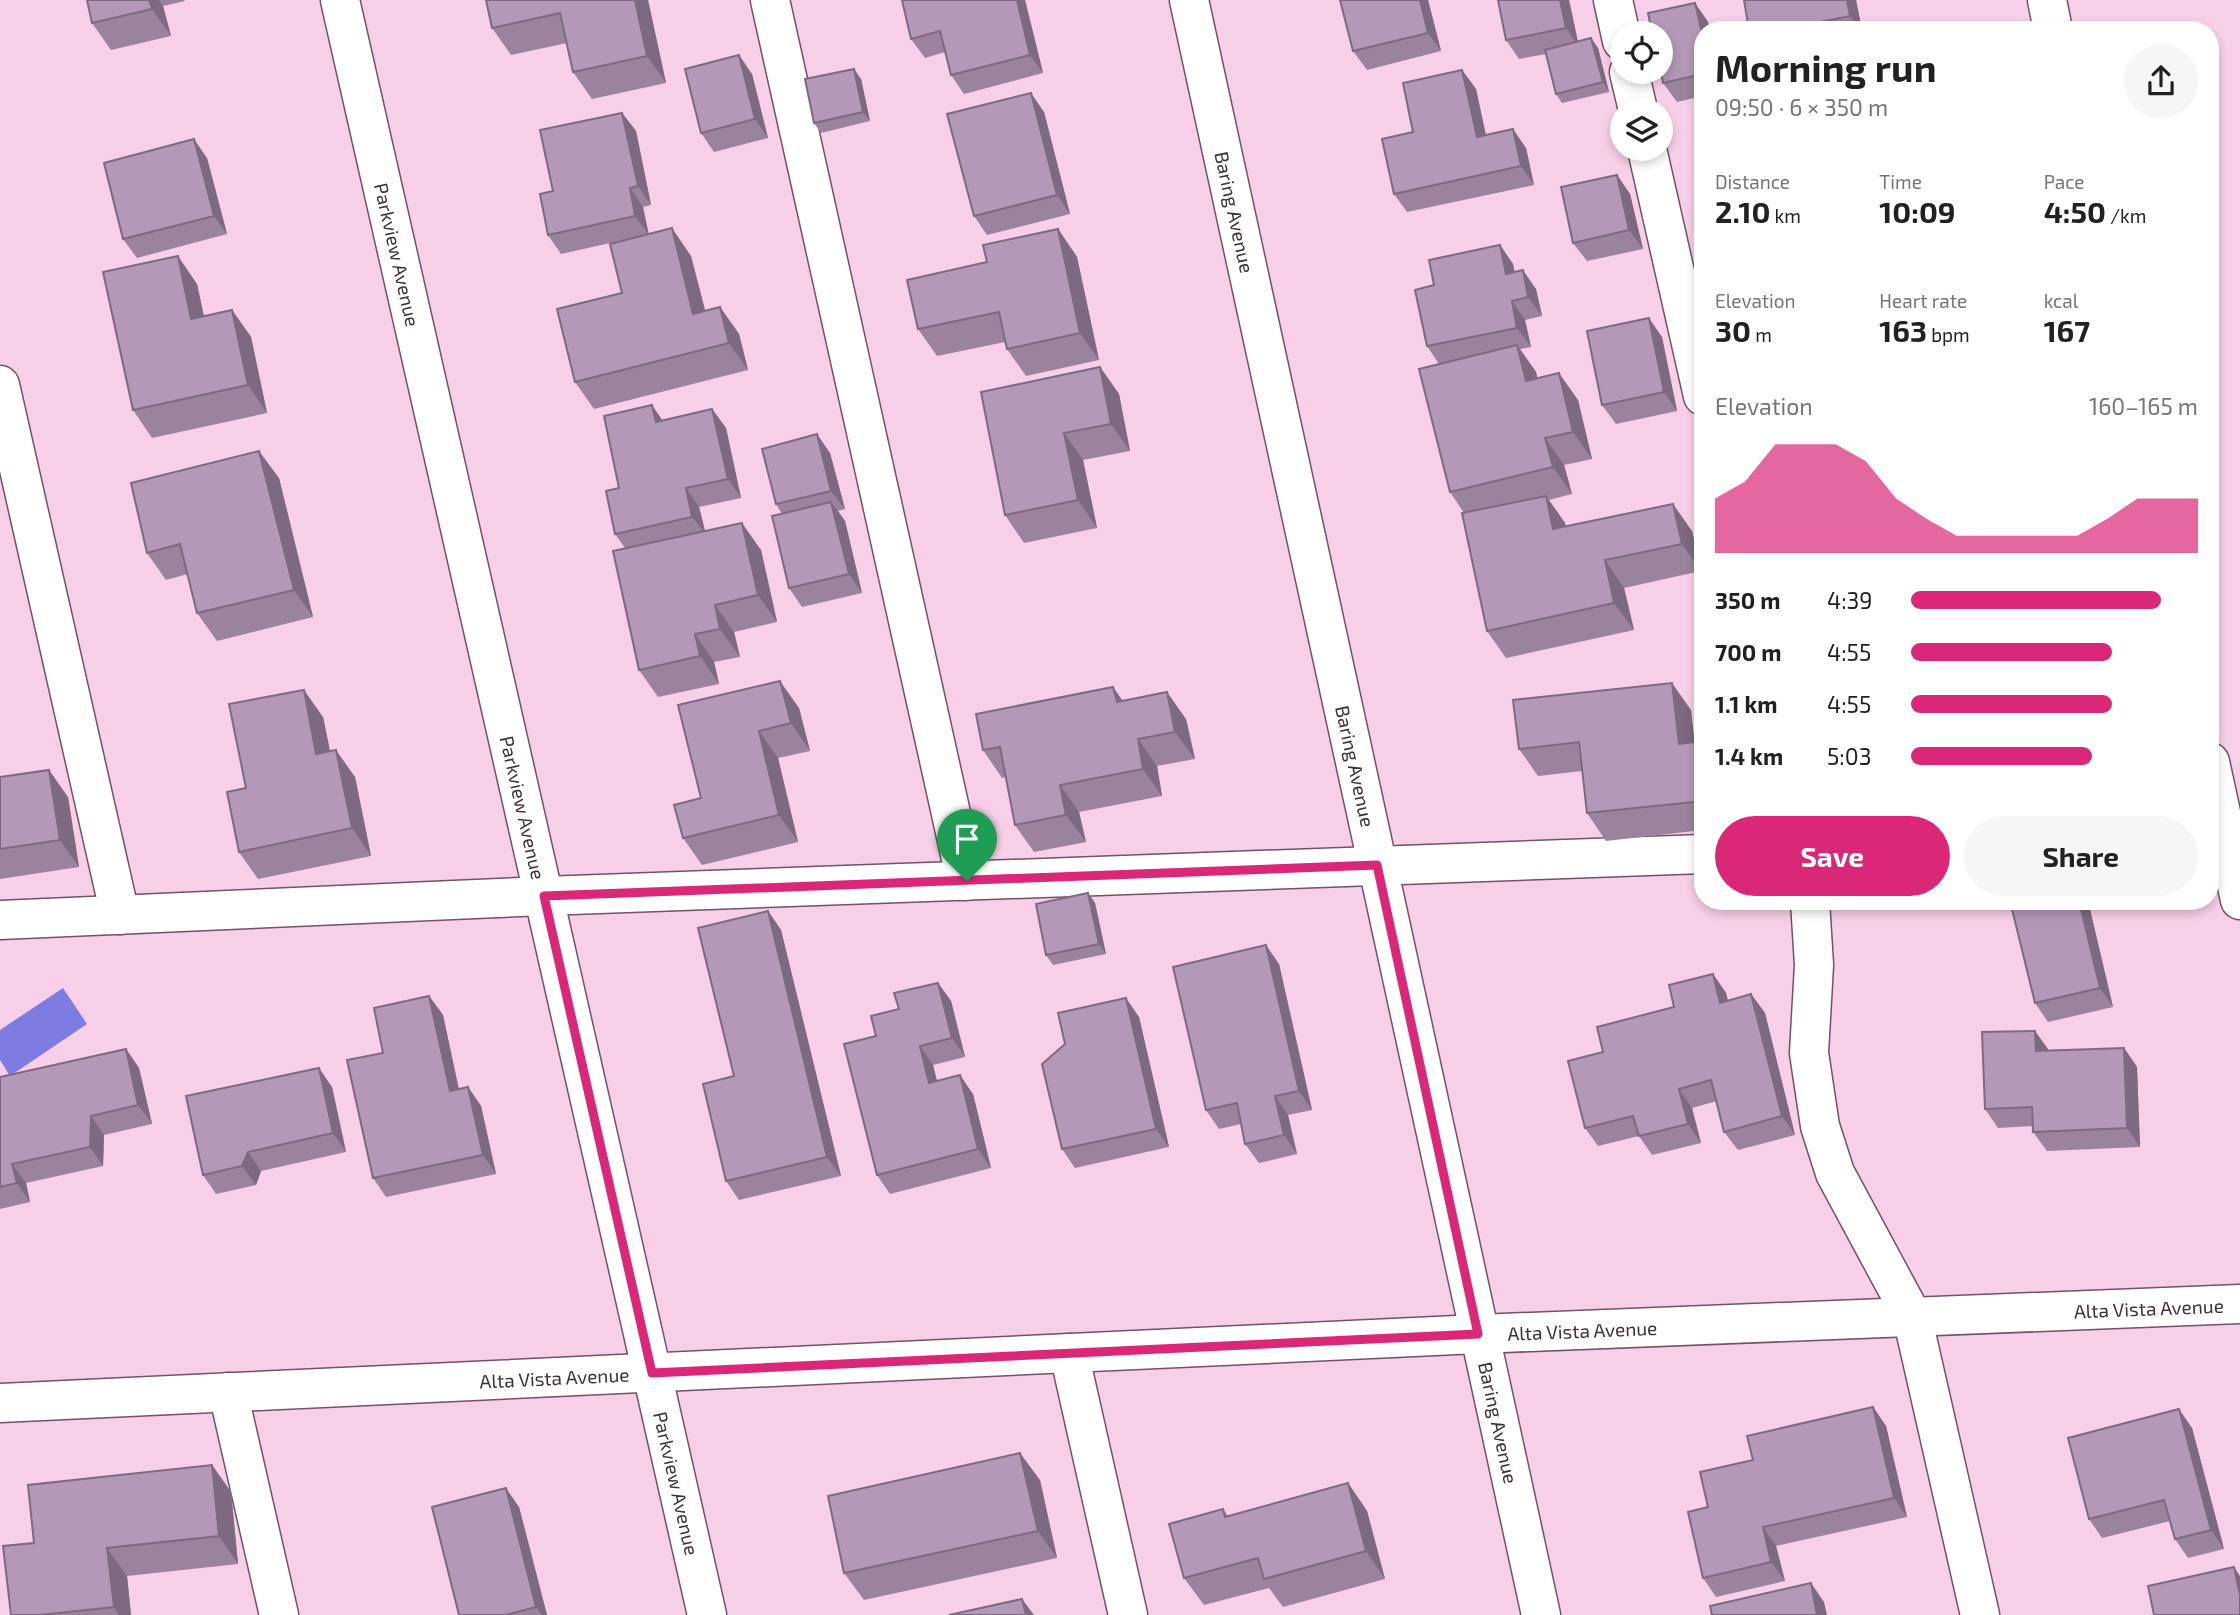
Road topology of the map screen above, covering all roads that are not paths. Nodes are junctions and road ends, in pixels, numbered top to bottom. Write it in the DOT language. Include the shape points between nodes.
graph roads {
  1 [pos="341,0"];
  2 [pos="770,0"];
  3 [pos="1189,0"];
  4 [pos="1613,0"];
  5 [pos="2047,0"];
  6 [pos="1618,21"];
  7 [pos="2051,21"];
  8 [pos="1650,161"];
  9 [pos="1694,356"];
  10 [pos="0,385"];
  11 [pos="2219,839"];
  12 [pos="1694,854"];
  13 [pos="1377,865"];
  14 [pos="967,881"];
  15 [pos="544,896"];
  16 [pos="2240,900"];
  17 [pos="1811,910"];
  18 [pos="120,915"];
  19 [pos="0,920"];
  20 [pos="2240,1304"];
  21 [pos="1912,1316"];
  22 [pos="1478,1334"];
  23 [pos="1069,1353"];
  24 [pos="652,1373"];
  25 [pos="228,1392"];
  26 [pos="0,1403"];
  27 [pos="279,1615"];
  28 [pos="707,1615"];
  29 [pos="1128,1615"];
  30 [pos="1541,1615"];
  31 [pos="1980,1615"];
  1 -- 15 [label="street, Parkview Avenue"];
  2 -- 14 [label="street"];
  3 -- 13 [label="street, Baring Avenue"];
  4 -- 6 [label="street"];
  5 -- 7 [label="street"];
  8 -- 9 [label="street"];
  10 -- 18 [label="street"];
  11 -- 16 [label="street"];
  12 -- 13 [label="street"];
  13 -- 14 [label="street"];
  13 -- 22 [label="street, Baring Avenue"];
  14 -- 15 [label="street"];
  15 -- 18 [label="street"];
  15 -- 24 [label="street, Parkview Avenue"];
  17 -- 21 [label="street" via="1814,965 1809,1053 1821,1126 1835,1173"];
  18 -- 19 [label="street"];
  20 -- 21 [label="street, Alta Vista Avenue"];
  21 -- 22 [label="street, Alta Vista Avenue"];
  21 -- 31 [label="street"];
  22 -- 23 [label="street, Alta Vista Avenue"];
  22 -- 30 [label="street, Baring Avenue"];
  23 -- 24 [label="street, Alta Vista Avenue"];
  23 -- 29 [label="street"];
  24 -- 25 [label="street, Alta Vista Avenue"];
  24 -- 28 [label="street, Parkview Avenue"];
  25 -- 26 [label="street, Alta Vista Avenue"];
  25 -- 27 [label="street"];
}
